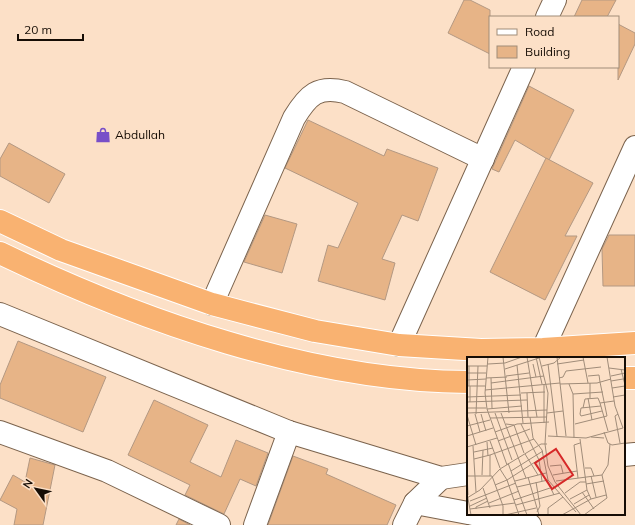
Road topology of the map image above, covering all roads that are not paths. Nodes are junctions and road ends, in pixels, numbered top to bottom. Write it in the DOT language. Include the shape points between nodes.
graph roads {
  1 [pos="555,0"];
  2 [pos="547,16"];
  3 [pos="524,68"];
  4 [pos="634,153"];
  5 [pos="483,159"];
  6 [pos="0,221"];
  7 [pos="0,253"];
  8 [pos="212,304"];
  9 [pos="0,314"];
  10 [pos="635,343"];
  11 [pos="400,345"];
  12 [pos="543,349"];
  13 [pos="467,382"];
  14 [pos="0,432"];
  15 [pos="289,432"];
  16 [pos="635,454"];
  17 [pos="625,455"];
  18 [pos="467,474"];
  19 [pos="440,478"];
  20 [pos="415,503"];
  21 [pos="467,513"];
  22 [pos="478,515"];
  23 [pos="219,525"];
  24 [pos="255,525"];
  25 [pos="404,525"];
  26 [pos="530,525"];
  1 -- 2 [label="street"];
  3 -- 5 [label="street"];
  4 -- 12 [label="street"];
  5 -- 8 [label="street" via="345,92 327,89 314,93 294,118"];
  5 -- 11 [label="street"];
  6 -- 8 [label="highway" via="61,250"];
  7 -- 13 [label="highway" via="61,282 196,334 310,364 383,376"];
  8 -- 11 [label="highway" via="315,331"];
  9 -- 15 [label="street"];
  10 -- 12 [label="highway"];
  11 -- 12 [label="highway" via="481,350"];
  14 -- 23 [label="street" via="107,471"];
  15 -- 19 [label="street"];
  15 -- 24 [label="street"];
  16 -- 17 [label="street"];
  18 -- 19 [label="street"];
  19 -- 20 [label="street"];
  20 -- 21 [label="street"];
  20 -- 25 [label="street"];
  22 -- 26 [label="street"];
}
